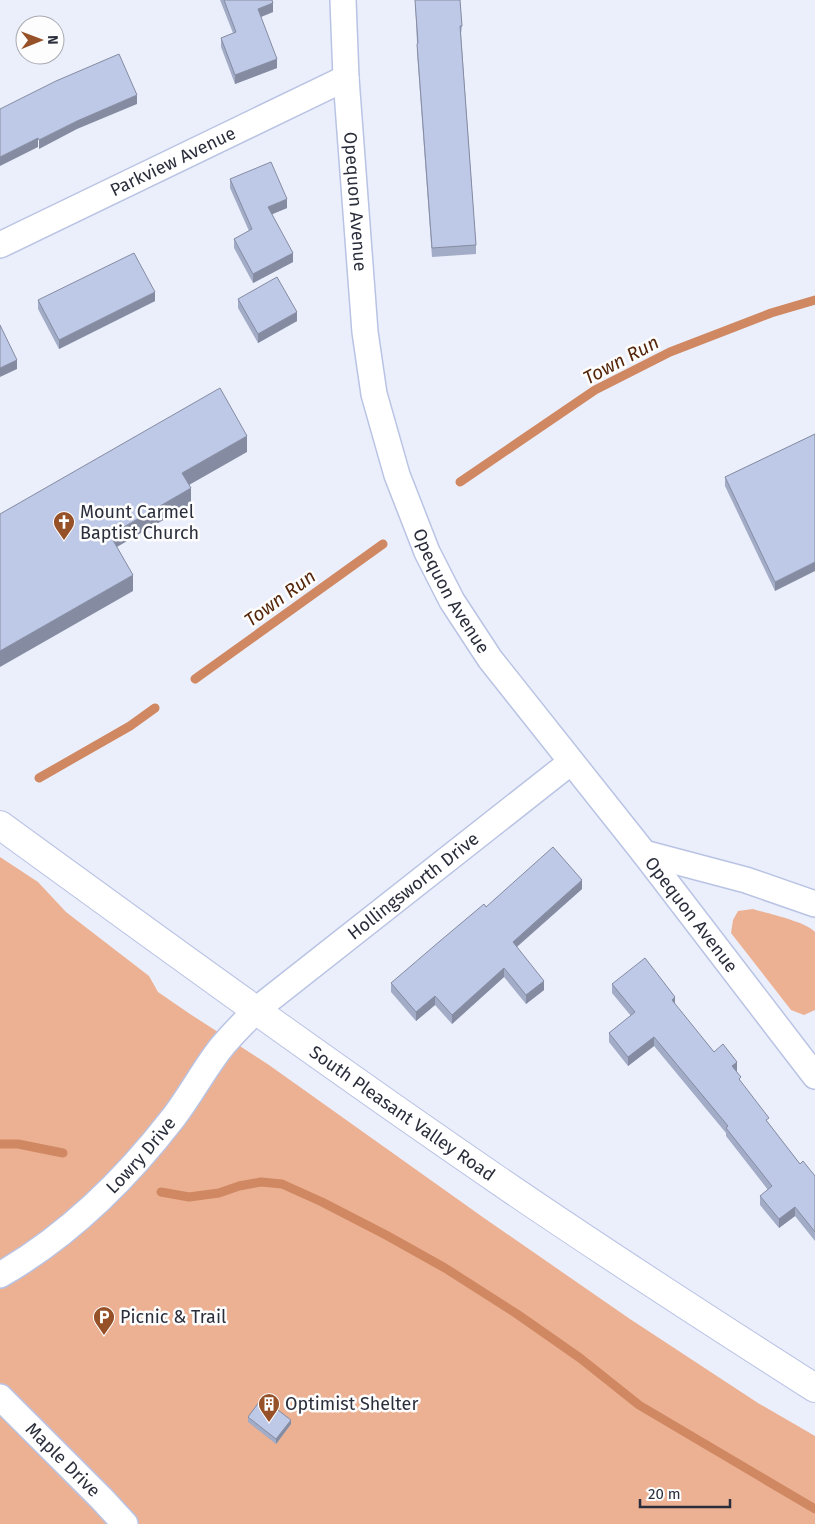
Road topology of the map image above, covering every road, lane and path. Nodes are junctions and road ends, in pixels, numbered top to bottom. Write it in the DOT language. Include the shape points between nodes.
graph roads {
  1 [pos="342,0"];
  2 [pos="346,78"];
  3 [pos="0,245"];
  4 [pos="571,762"];
  5 [pos="0,826"];
  6 [pos="644,853"];
  7 [pos="815,904"];
  8 [pos="256,1010"];
  9 [pos="815,1076"];
  10 [pos="0,1275"];
  11 [pos="815,1388"];
  12 [pos="0,1397"];
  13 [pos="125,1524"];
  1 -- 2 [label="street, Opequon Avenue"];
  2 -- 3 [label="street, Parkview Avenue"];
  2 -- 4 [label="street, Opequon Avenue" via="365,332 374,394 397,475 427,552 452,601 490,659"];
  4 -- 6 [label="street, Opequon Avenue"];
  4 -- 8 [label="street, Hollingsworth Drive"];
  5 -- 8 [label="main road, South Pleasant Valley Road"];
  6 -- 7 [label="street" via="746,880"];
  6 -- 9 [label="street, Opequon Avenue"];
  8 -- 10 [label="street, Lowry Drive" via="220,1049 173,1118 109,1192 66,1230"];
  8 -- 11 [label="main road, South Pleasant Valley Road" via="518,1194"];
  12 -- 13 [label="street, Maple Drive"];
}
